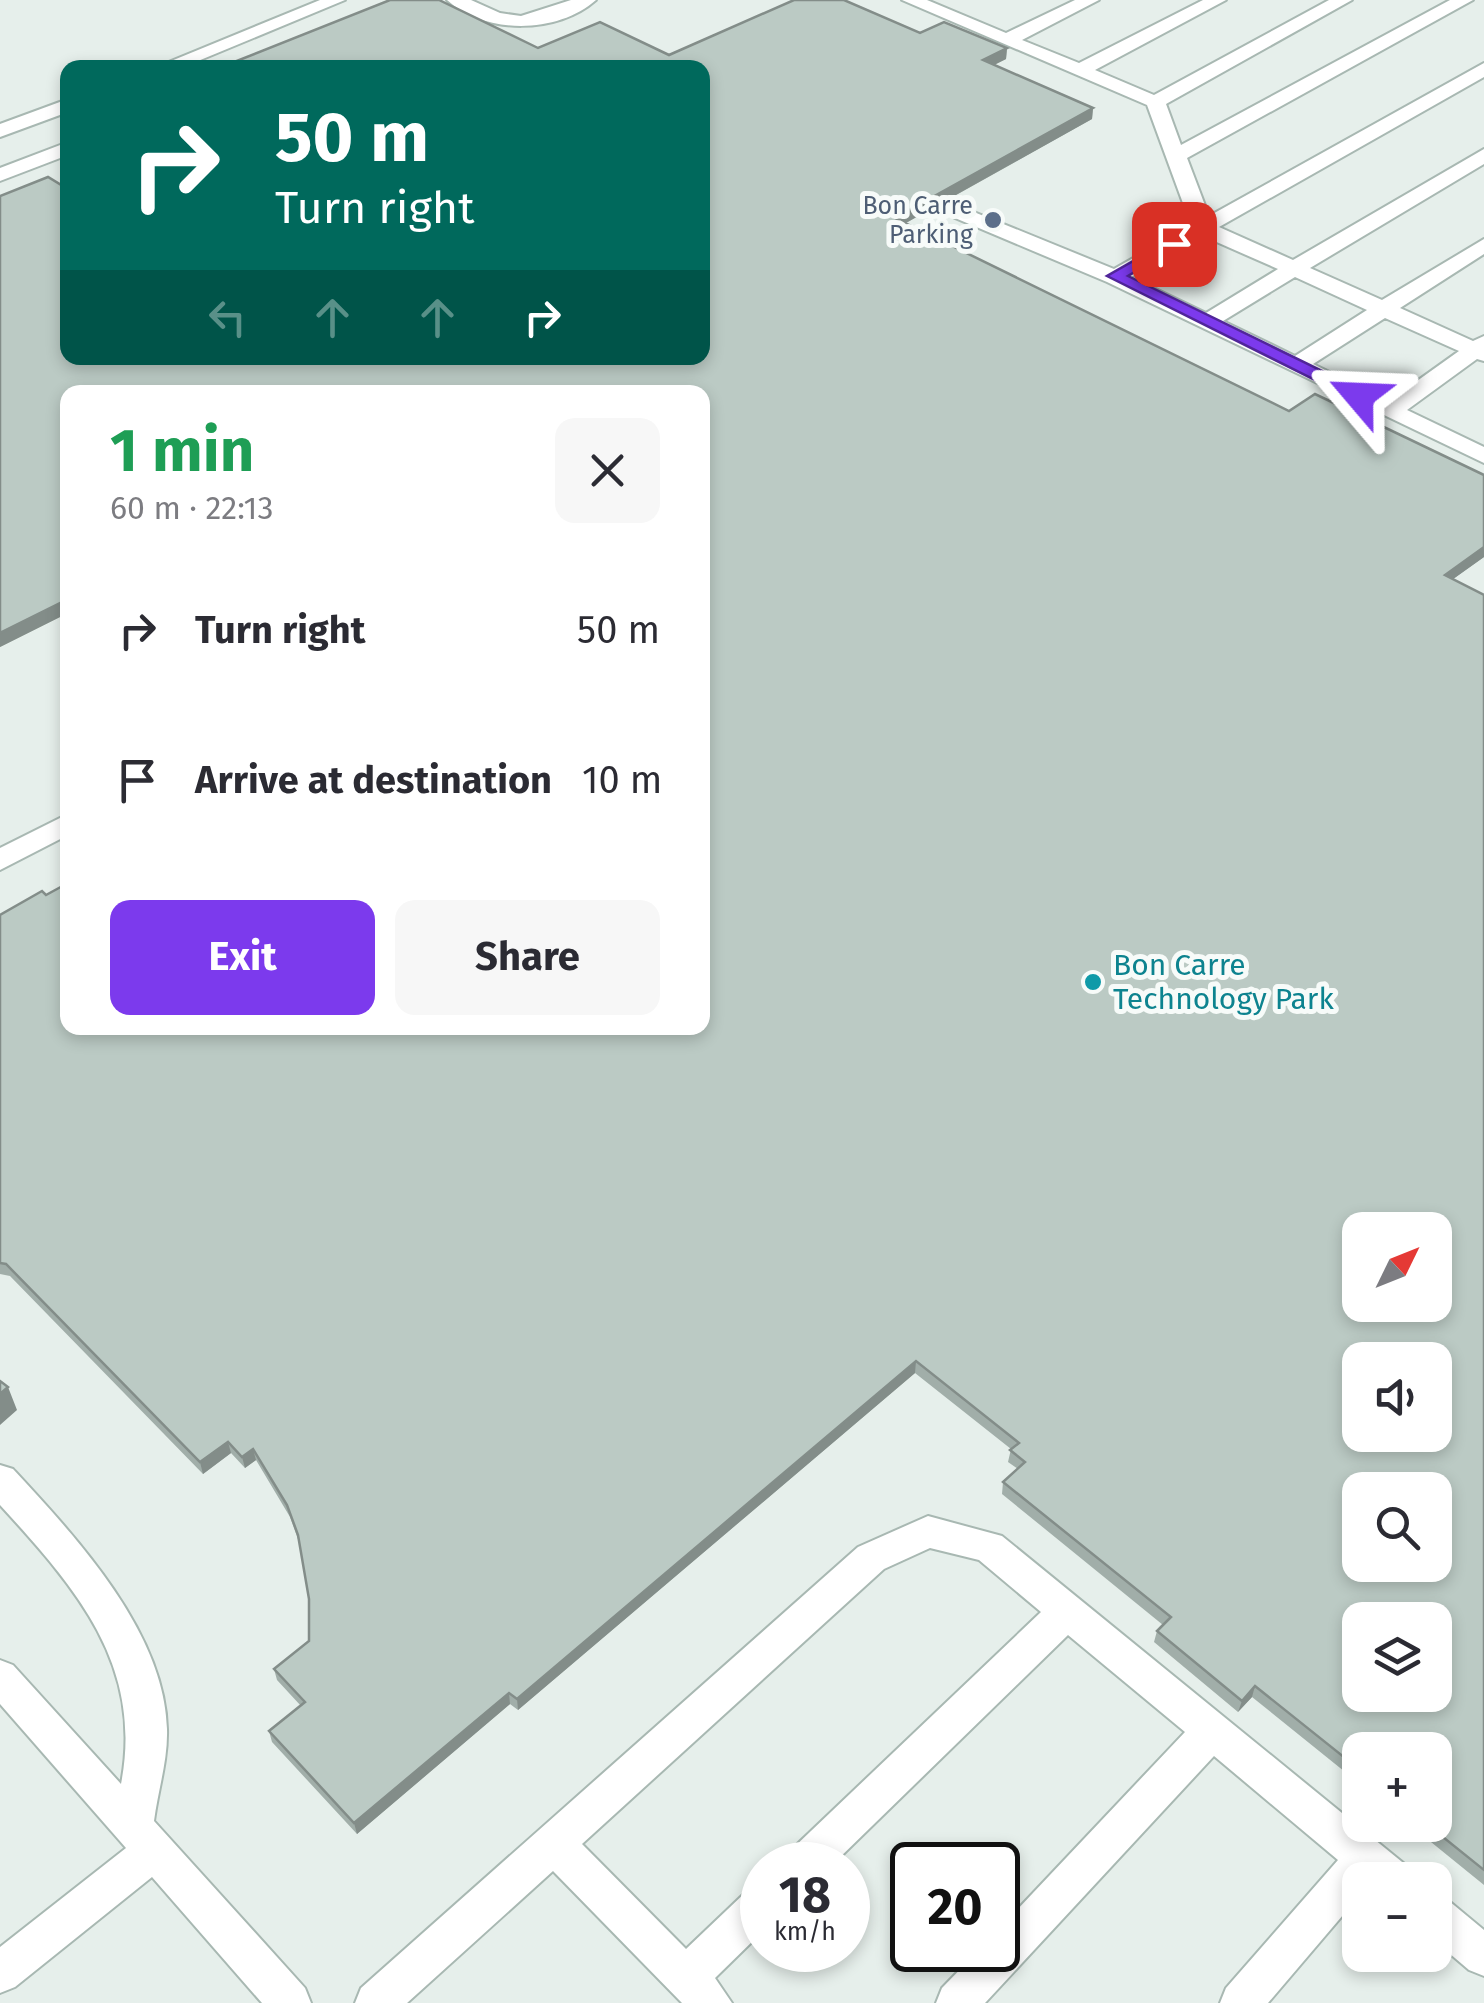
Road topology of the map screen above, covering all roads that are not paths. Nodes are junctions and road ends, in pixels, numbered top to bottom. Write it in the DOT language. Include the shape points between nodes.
graph roads {
  1 [pos="336,0"];
  2 [pos="456,0"];
  3 [pos="587,0"];
  4 [pos="910,0"];
  5 [pos="970,0"];
  6 [pos="1090,0"];
  7 [pos="1217,0"];
  8 [pos="1344,0"];
  9 [pos="1464,0"];
  10 [pos="942,13"];
  11 [pos="1006,40"];
  12 [pos="183,60"];
  13 [pos="1484,69"];
  14 [pos="1080,70"];
  15 [pos="1155,102"];
  16 [pos="60,107"];
  17 [pos="0,131"];
  18 [pos="60,151"];
  19 [pos="1484,155"];
  20 [pos="1176,156"];
  21 [pos="0,175"];
  22 [pos="962,214"];
  23 [pos="1204,228"];
  24 [pos="1484,245"];
  25 [pos="1296,269"];
  26 [pos="1115,276"];
  27 [pos="1383,309"];
  28 [pos="1207,321"];
  29 [pos="1481,349"];
  30 [pos="1296,365"];
  31 [pos="1390,411"];
  32 [pos="1484,456"];
  33 [pos="60,826"];
  34 [pos="0,860"];
  35 [pos="0,1480"];
  36 [pos="1067,1612"];
  37 [pos="7,1698"];
  38 [pos="1212,1731"];
  39 [pos="144,1838"];
  40 [pos="828,1842"];
  41 [pos="553,1843"];
  42 [pos="1371,1862"];
  43 [pos="1342,1906"];
  44 [pos="1452,1929"];
  45 [pos="740,1934"];
  46 [pos="1484,1956"];
  47 [pos="0,1973"];
  48 [pos="698,1990"];
  49 [pos="273,1997"];
  50 [pos="376,2003"];
  51 [pos="957,2003"];
  52 [pos="1241,2003"];
  1 -- 12 [label="street"];
  2 -- 3 [label="street" via="517,24"];
  4 -- 10 [label="street"];
  5 -- 10 [label="street"];
  6 -- 11 [label="street"];
  7 -- 14 [label="street"];
  8 -- 15 [label="street"];
  9 -- 20 [label="street"];
  10 -- 11 [label="street"];
  11 -- 14 [label="street"];
  13 -- 23 [label="street"];
  14 -- 15 [label="street"];
  15 -- 20 [label="street"];
  16 -- 17 [label="street"];
  18 -- 21 [label="street"];
  19 -- 25 [label="street"];
  20 -- 23 [label="street"];
  22 -- 26 [label="street"];
  23 -- 25 [label="street"];
  23 -- 26 [label="street"];
  24 -- 27 [label="street"];
  25 -- 27 [label="street"];
  25 -- 28 [label="street"];
  26 -- 28 [label="street"];
  27 -- 29 [label="street"];
  27 -- 30 [label="street"];
  28 -- 30 [label="street"];
  29 -- 31 [label="street"];
  30 -- 31 [label="street"];
  31 -- 32 [label="street"];
  33 -- 34 [label="street"];
  35 -- 39 [label="street" via="64,1550 122,1638 148,1721"];
  36 -- 38 [label="street"];
  36 -- 40 [label="street"];
  36 -- 41 [label="street" via="989,1547 928,1532 871,1558"];
  37 -- 39 [label="street"];
  38 -- 42 [label="street"];
  38 -- 51 [label="street"];
  39 -- 47 [label="street"];
  39 -- 49 [label="street"];
  41 -- 48 [label="street"];
  41 -- 50 [label="street"];
  43 -- 52 [label="street"];
  44 -- 46 [label="street"];
  45 -- 48 [label="street"];
}
